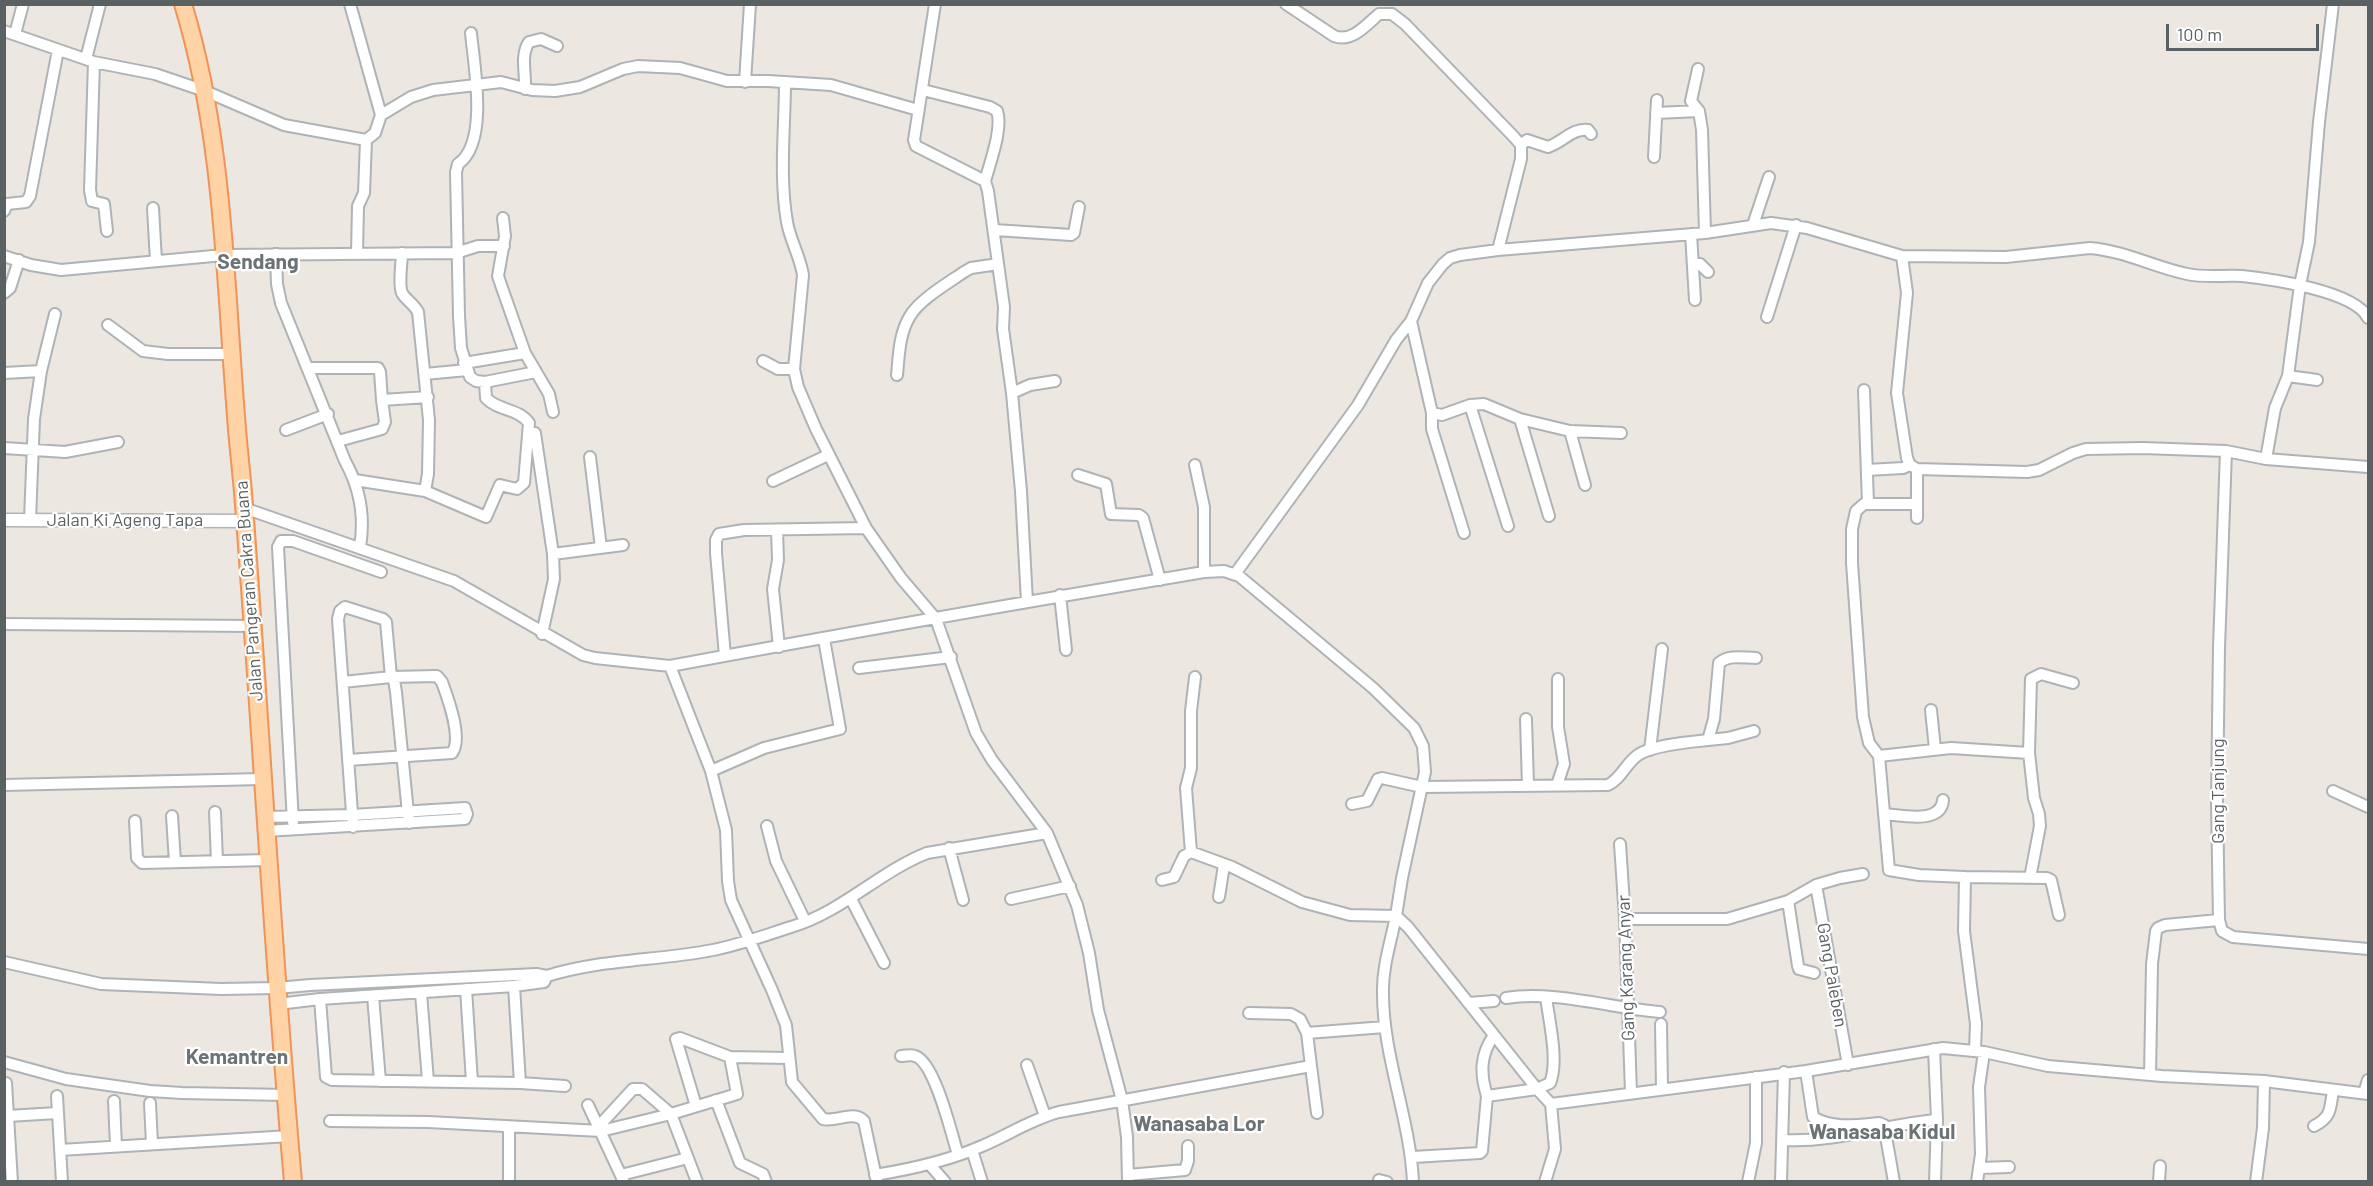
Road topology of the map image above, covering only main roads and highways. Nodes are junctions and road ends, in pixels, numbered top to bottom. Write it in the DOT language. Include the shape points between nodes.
graph roads {
  1 [pos="183,4"];
  2 [pos="293,1182"];
  1 -- 2 [label="main road, Jalan Pangeran Cakra Buana" via="200,62 216,167"];
}
